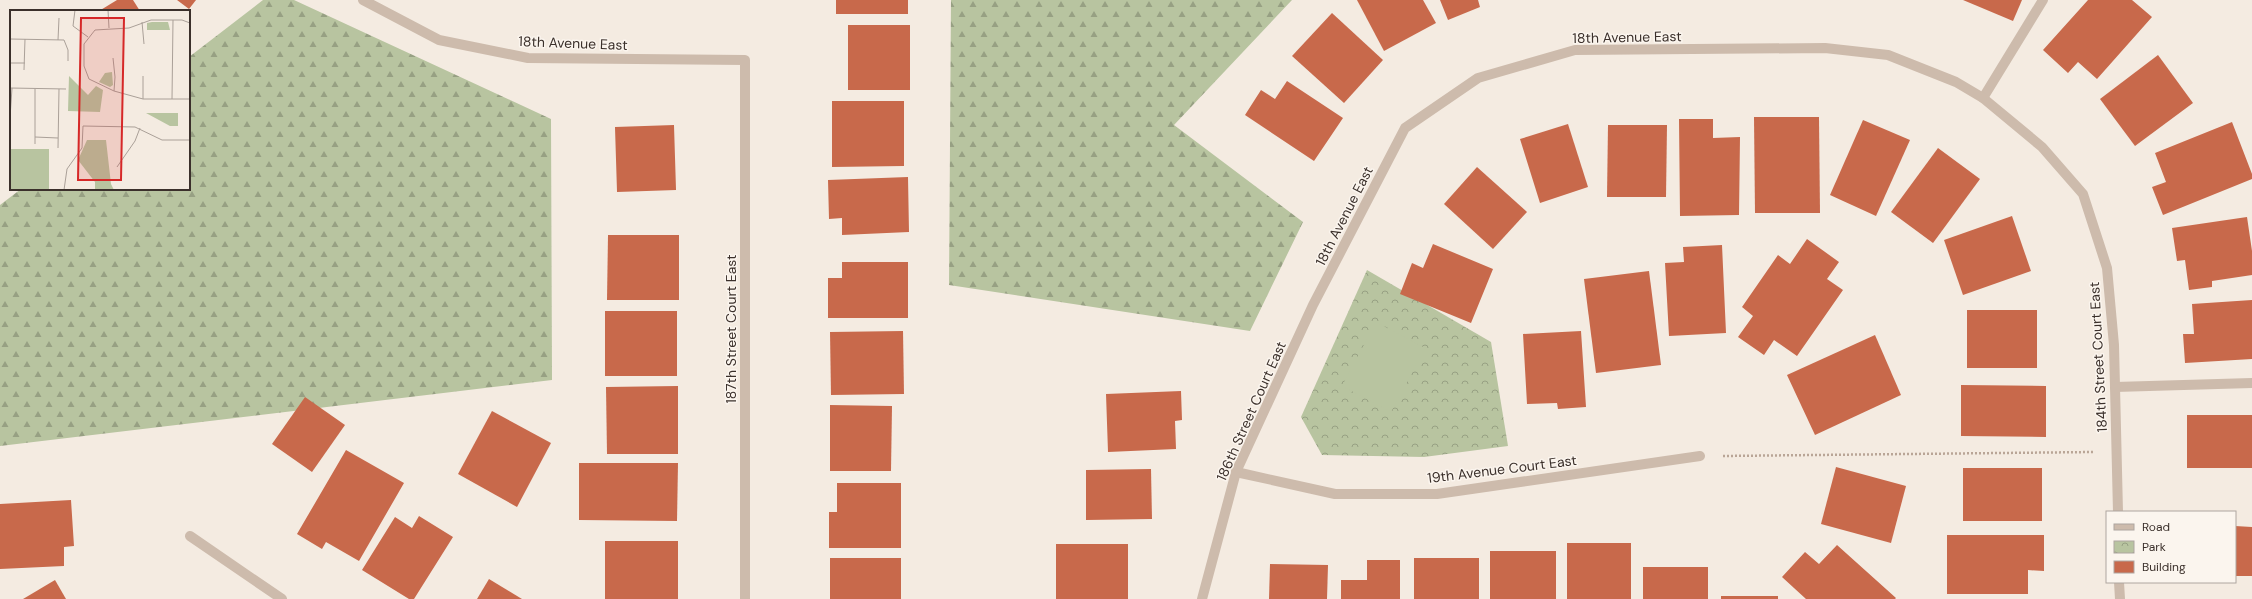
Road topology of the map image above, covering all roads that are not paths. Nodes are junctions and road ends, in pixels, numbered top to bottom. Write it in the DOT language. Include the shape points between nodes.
graph roads {
  1 [pos="363,0"];
  2 [pos="2043,0"];
  3 [pos="745,60"];
  4 [pos="1983,98"];
  5 [pos="2042,147"];
  6 [pos="1313,305"];
  7 [pos="2252,383"];
  8 [pos="2115,387"];
  9 [pos="1700,456"];
  10 [pos="1236,472"];
  11 [pos="2118,511"];
  12 [pos="190,536"];
  13 [pos="2119,583"];
  14 [pos="282,599"];
  15 [pos="745,599"];
  16 [pos="1202,599"];
  17 [pos="2120,599"];
  1 -- 3 [label="street, 18th Avenue East" via="439,40 528,58"];
  2 -- 4 [label="street"];
  3 -- 15 [label="street, 187th Street Court East"];
  4 -- 5 [label="street, 18th Avenue East"];
  4 -- 6 [label="street, 18th Avenue East" via="1956,82 1888,55 1825,48 1575,50 1478,78 1405,128"];
  5 -- 8 [label="street, 184th Street Court East" via="2083,194 2107,268"];
  6 -- 10 [label="street, 186th Street Court East"];
  7 -- 8 [label="street"];
  8 -- 11 [label="street, 184th Street Court East"];
  9 -- 10 [label="street, 19th Avenue Court East" via="1437,494 1335,494"];
  10 -- 16 [label="street, 186th Street Court East"];
  12 -- 14 [label="street"];
  13 -- 17 [label="street"];
}
